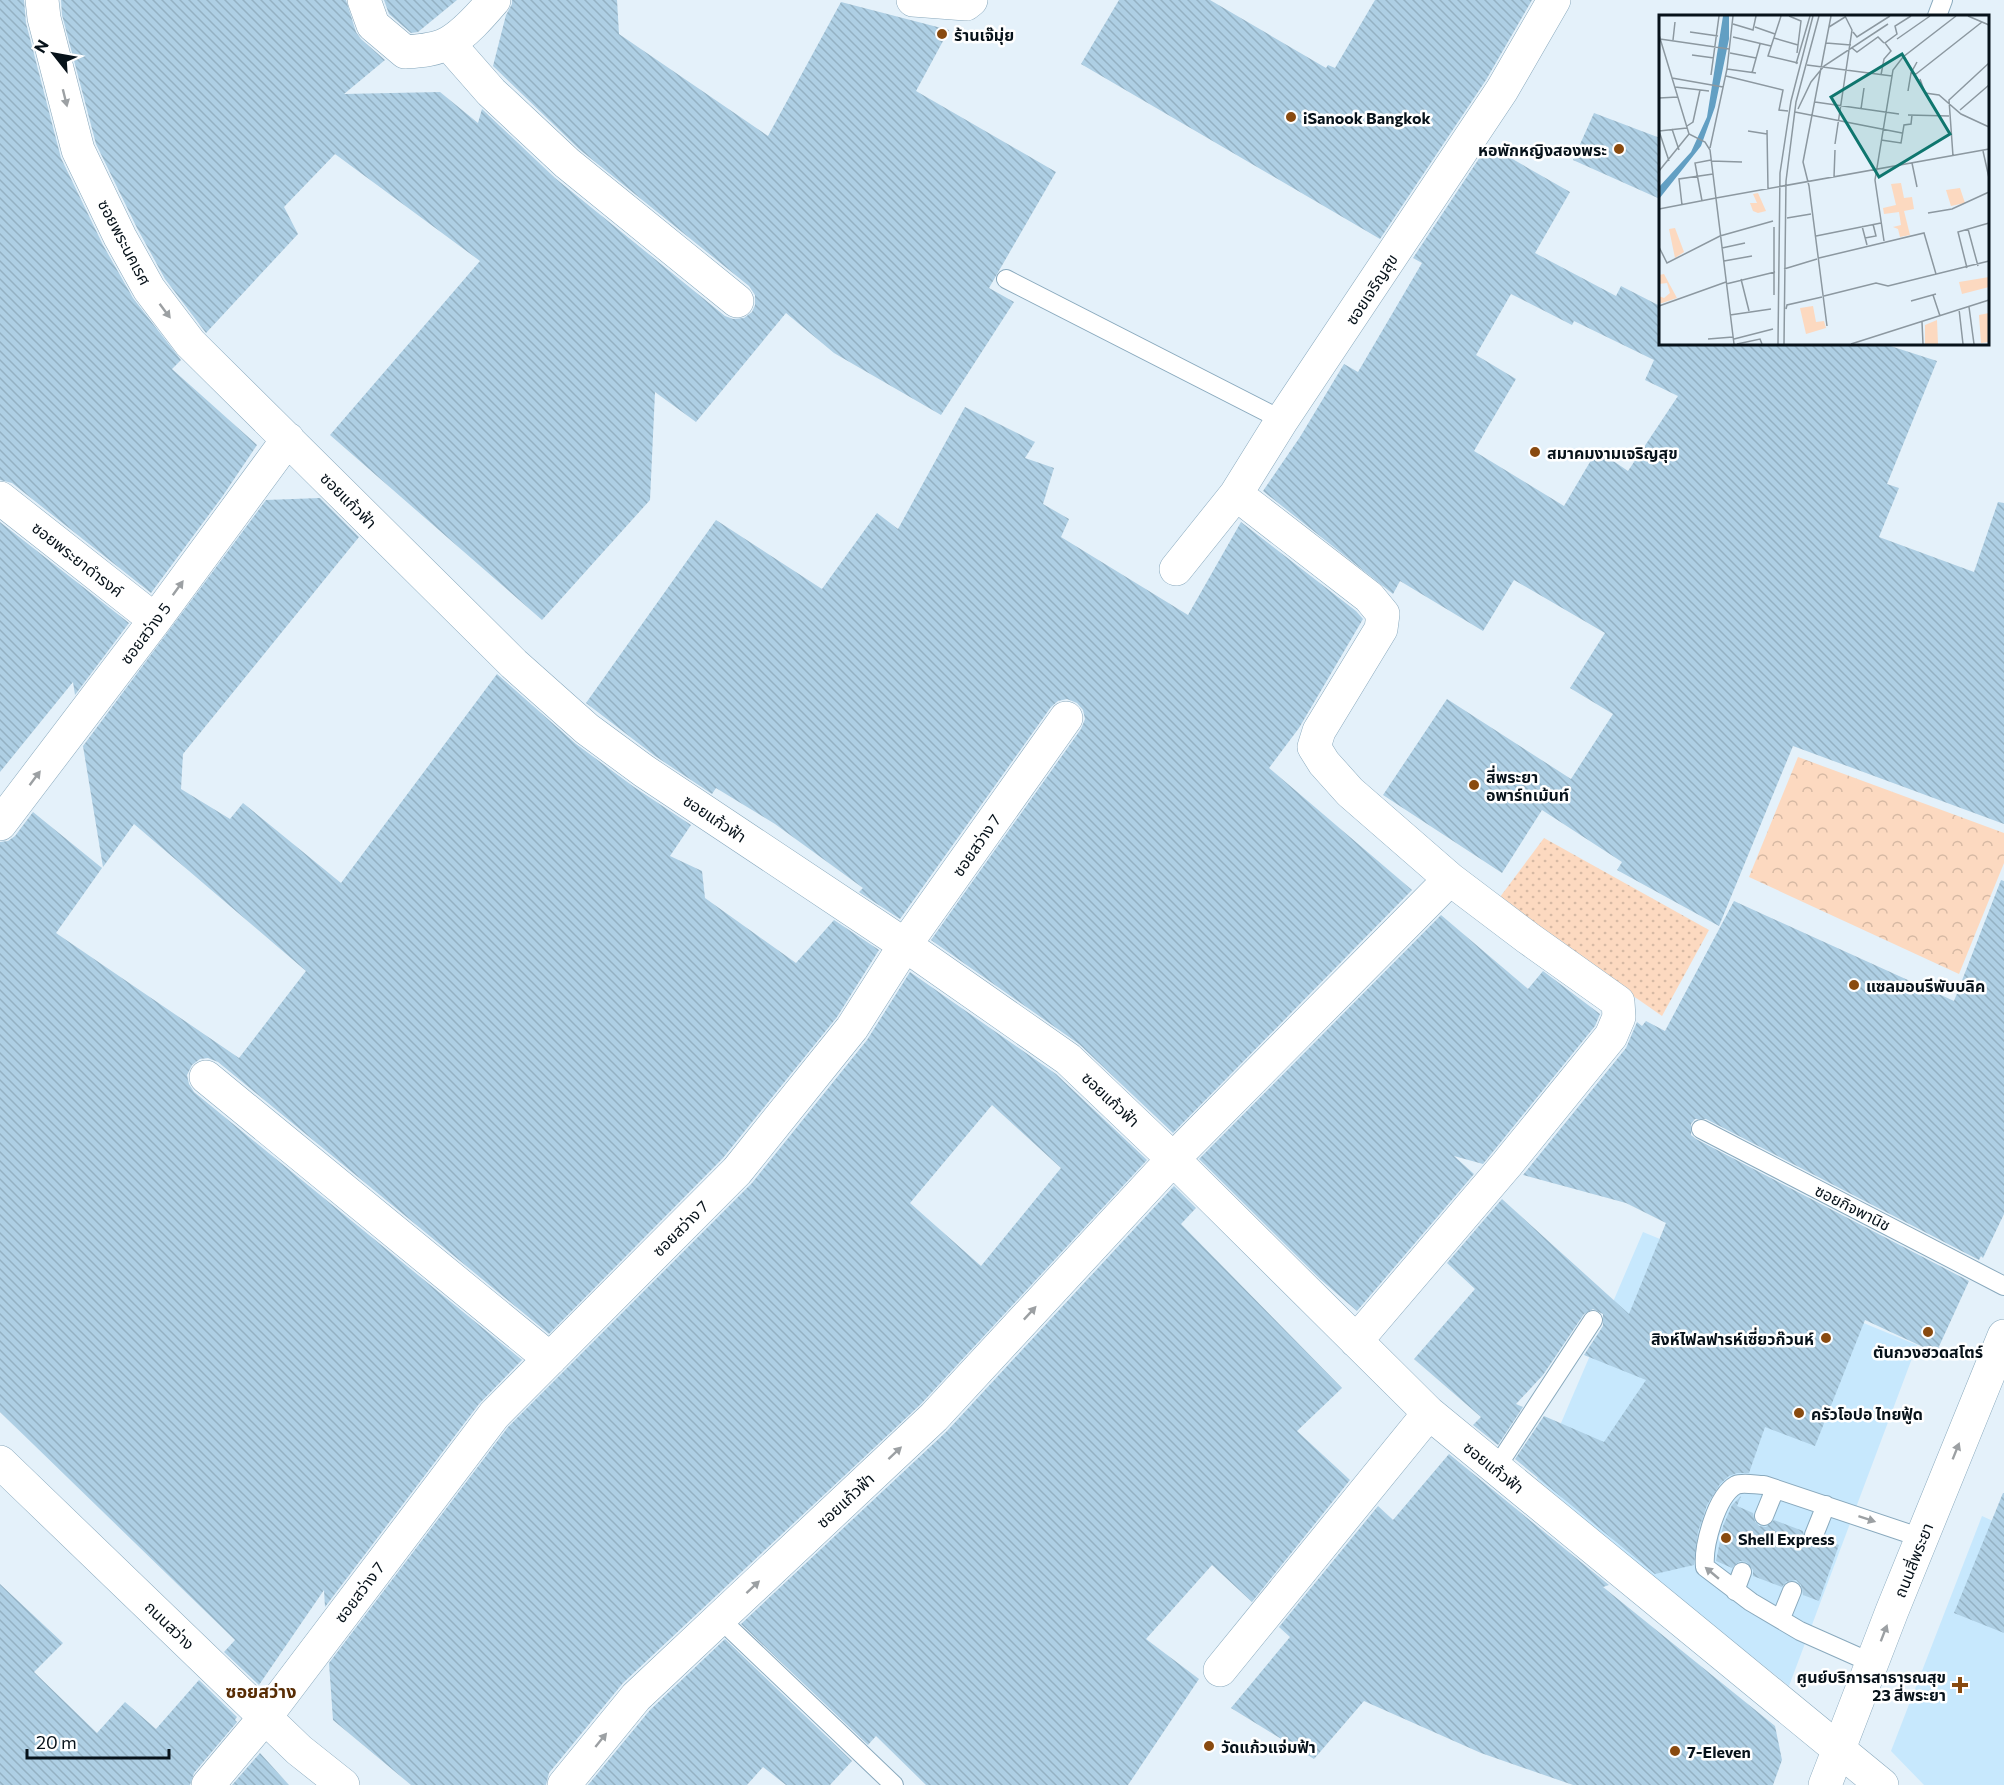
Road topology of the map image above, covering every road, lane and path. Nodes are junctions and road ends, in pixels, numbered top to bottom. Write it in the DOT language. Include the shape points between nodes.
graph roads {
  1 [pos="42,0"];
  2 [pos="364,0"];
  3 [pos="494,0"];
  4 [pos="913,0"];
  5 [pos="971,0"];
  6 [pos="1554,0"];
  7 [pos="1943,0"];
  8 [pos="1936,15"];
  9 [pos="448,43"];
  10 [pos="1006,279"];
  11 [pos="737,301"];
  12 [pos="1282,420"];
  13 [pos="288,439"];
  14 [pos="1236,494"];
  15 [pos="0,498"];
  16 [pos="1176,569"];
  17 [pos="155,620"];
  18 [pos="1066,718"];
  19 [pos="0,824"];
  20 [pos="1450,879"];
  21 [pos="905,945"];
  22 [pos="206,1077"];
  23 [pos="1701,1129"];
  24 [pos="1173,1159"];
  25 [pos="2004,1286"];
  26 [pos="1593,1320"];
  27 [pos="2004,1336"];
  28 [pos="1356,1341"];
  29 [pos="550,1359"];
  30 [pos="1429,1413"];
  31 [pos="0,1462"];
  32 [pos="1496,1468"];
  33 [pos="1775,1489"];
  34 [pos="1826,1505"];
  35 [pos="1764,1516"];
  36 [pos="1814,1535"];
  37 [pos="1922,1538"];
  38 [pos="1742,1572"];
  39 [pos="1735,1591"];
  40 [pos="1792,1591"];
  41 [pos="719,1618"];
  42 [pos="1780,1618"];
  43 [pos="1872,1663"];
  44 [pos="1220,1670"];
  45 [pos="266,1716"];
  46 [pos="1838,1750"];
  47 [pos="208,1785"];
  48 [pos="343,1785"];
  49 [pos="564,1785"];
  50 [pos="894,1785"];
  51 [pos="1825,1785"];
  52 [pos="1881,1785"];
  1 -- 13 [label="street, ซอยพระนคเรศ, one-way" via="78,150 149,289 190,343"];
  2 -- 9 [label="street" via="373,25 405,52"];
  3 -- 9 [label="street"];
  4 -- 5 [label="street" via="966,4"];
  6 -- 12 [label="street, ซอยเจริญสุข" via="1502,90"];
  7 -- 8 [label="lane"];
  9 -- 11 [label="street" via="491,92 567,163"];
  10 -- 12 [label="lane"];
  12 -- 14 [label="street, ซอยเจริญสุข"];
  17 -- 13 [label="street, ซอยสว่าง 5, one-way"];
  13 -- 21 [label="street, ซอยแก้วฟ้า" via="514,664 588,729 644,771"];
  14 -- 16 [label="street, ซอยเจริญสุข"];
  14 -- 20 [label="street" via="1369,597 1383,614 1381,629 1319,731 1314,747 1350,792"];
  15 -- 17 [label="street, ซอยพระยาดำรงค์"];
  19 -- 17 [label="street, ซอยสว่าง 5, one-way"];
  18 -- 21 [label="street, ซอยสว่าง 7"];
  20 -- 24 [label="street, ซอยแก้วฟ้า"];
  20 -- 28 [label="street" via="1618,1002 1619,1017 1611,1036"];
  21 -- 24 [label="street, ซอยแก้วฟ้า" via="1068,1059"];
  21 -- 29 [label="street, ซอยสว่าง 7" via="852,1028 737,1171"];
  22 -- 29 [label="street"];
  23 -- 25 [label="lane, ซอยกิจพานิช"];
  24 -- 28 [label="street, ซอยแก้วฟ้า"];
  41 -- 24 [label="street, ซอยแก้วฟ้า, one-way" via="934,1417"];
  26 -- 32 [label="lane"];
  37 -- 27 [label="street, ถนนสี่พระยา, one-way"];
  28 -- 30 [label="street, ซอยแก้วฟ้า"];
  29 -- 45 [label="street, ซอยสว่าง 7" via="494,1415"];
  30 -- 32 [label="street, ซอยแก้วฟ้า"];
  30 -- 44 [label="street"];
  31 -- 45 [label="street, ถนนสว่าง"];
  32 -- 46 [label="street, ซอยแก้วฟ้า"];
  33 -- 34 [label="lane"];
  33 -- 35 [label="lane"];
  39 -- 33 [label="lane, one-way" via="1705,1567 1710,1528 1725,1492 1738,1484"];
  34 -- 36 [label="lane"];
  34 -- 37 [label="lane, one-way"];
  43 -- 37 [label="street, ถนนสี่พระยา, one-way"];
  38 -- 39 [label="lane"];
  39 -- 42 [label="lane"];
  40 -- 42 [label="lane"];
  49 -- 41 [label="street, ซอยแก้วฟ้า, one-way" via="636,1697"];
  41 -- 50 [label="lane"];
  42 -- 43 [label="lane"];
  43 -- 46 [label="street, ถนนสี่พระยา"];
  45 -- 47 [label="street, ซอยสว่าง 7"];
  45 -- 48 [label="street, ถนนสว่าง"];
  46 -- 51 [label="street, ถนนสี่พระยา"];
  46 -- 52 [label="street, ซอยแก้วฟ้า"];
}
